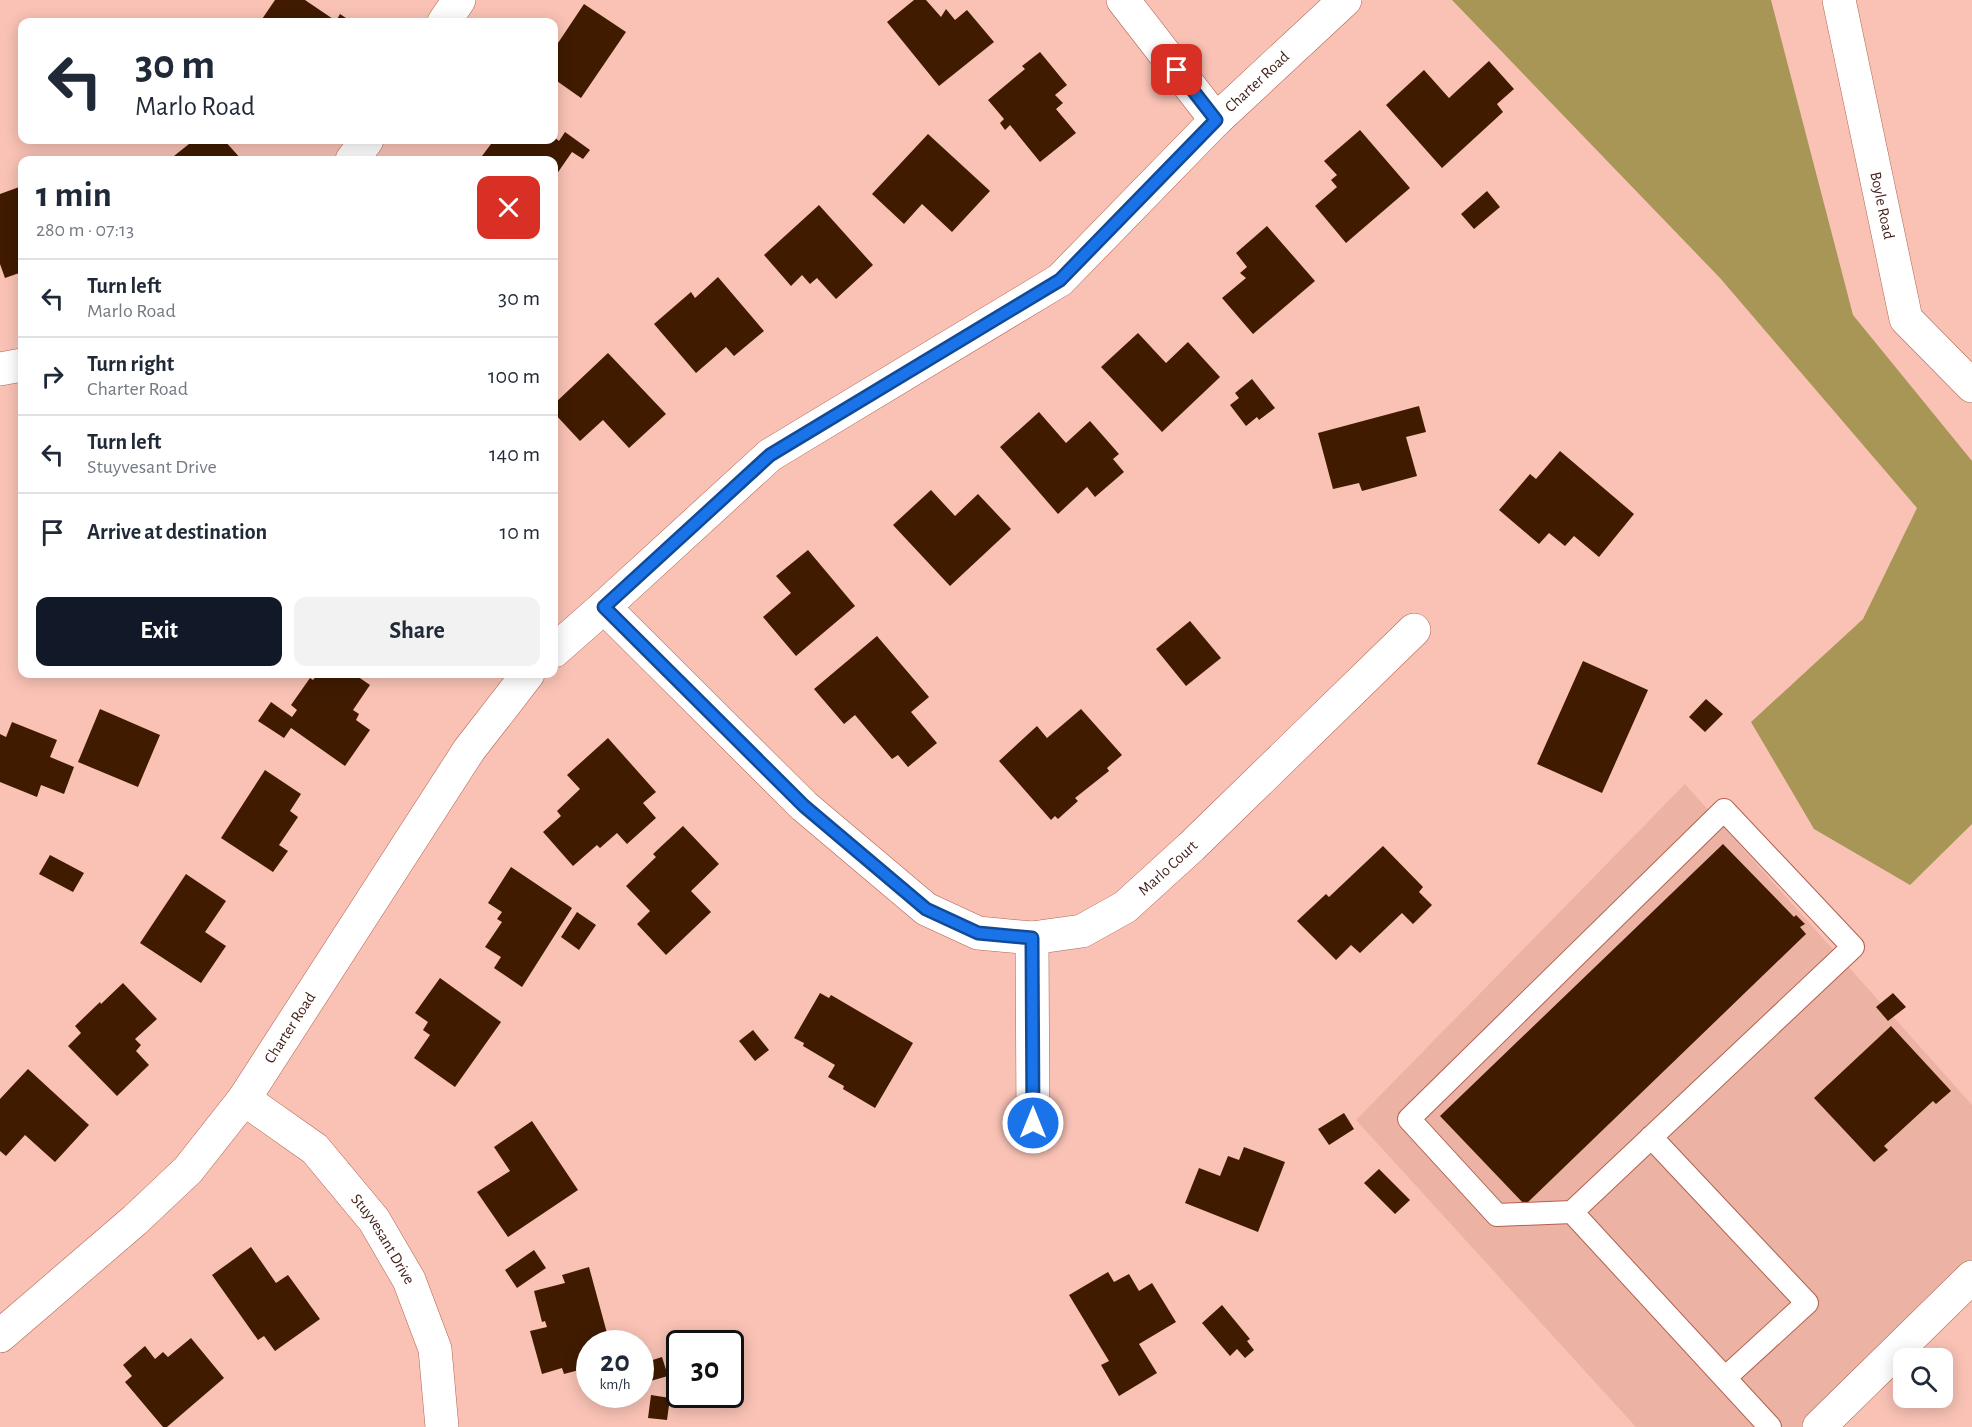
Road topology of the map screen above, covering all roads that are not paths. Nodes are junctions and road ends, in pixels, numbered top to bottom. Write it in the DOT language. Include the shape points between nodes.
graph roads {
  1 [pos="459,0"];
  2 [pos="1122,0"];
  3 [pos="1345,0"];
  4 [pos="1839,0"];
  5 [pos="447,18"];
  6 [pos="1216,120"];
  7 [pos="18,367"];
  8 [pos="0,369"];
  9 [pos="1972,386"];
  10 [pos="604,607"];
  11 [pos="1414,630"];
  12 [pos="558,647"];
  13 [pos="525,678"];
  14 [pos="1032,938"];
  15 [pos="244,1099"];
  16 [pos="1033,1123"];
  17 [pos="1651,1137"];
  18 [pos="1572,1212"];
  19 [pos="1972,1276"];
  20 [pos="0,1336"];
  21 [pos="1725,1377"];
  22 [pos="442,1427"];
  23 [pos="1770,1427"];
  24 [pos="1819,1427"];
  1 -- 5 [label="street"];
  2 -- 6 [label="street"];
  3 -- 6 [label="street, Charter Road"];
  4 -- 9 [label="street, Boyle Road" via="1906,319"];
  6 -- 10 [label="street, Charter Road" via="1060,280 770,455"];
  7 -- 8 [label="street"];
  10 -- 12 [label="street, Charter Road"];
  10 -- 14 [label="street, Marlo Court" via="804,806 926,909 978,933"];
  11 -- 14 [label="street, Marlo Court" via="1125,907 1082,931"];
  13 -- 15 [label="street, Charter Road" via="469,750"];
  14 -- 16 [label="street"];
  15 -- 20 [label="street, Charter Road" via="180,1177"];
  15 -- 22 [label="street, Stuyvesant Drive" via="315,1149 374,1220 409,1280 435,1349"];
  17 -- 18 [label="lane"];
  17 -- 18 [label="lane" via="1853,947 1724,810 1409,1119 1497,1215"];
  17 -- 21 [label="lane" via="1807,1303"];
  18 -- 21 [label="lane"];
  19 -- 24 [label="street"];
  21 -- 23 [label="lane"];
}
